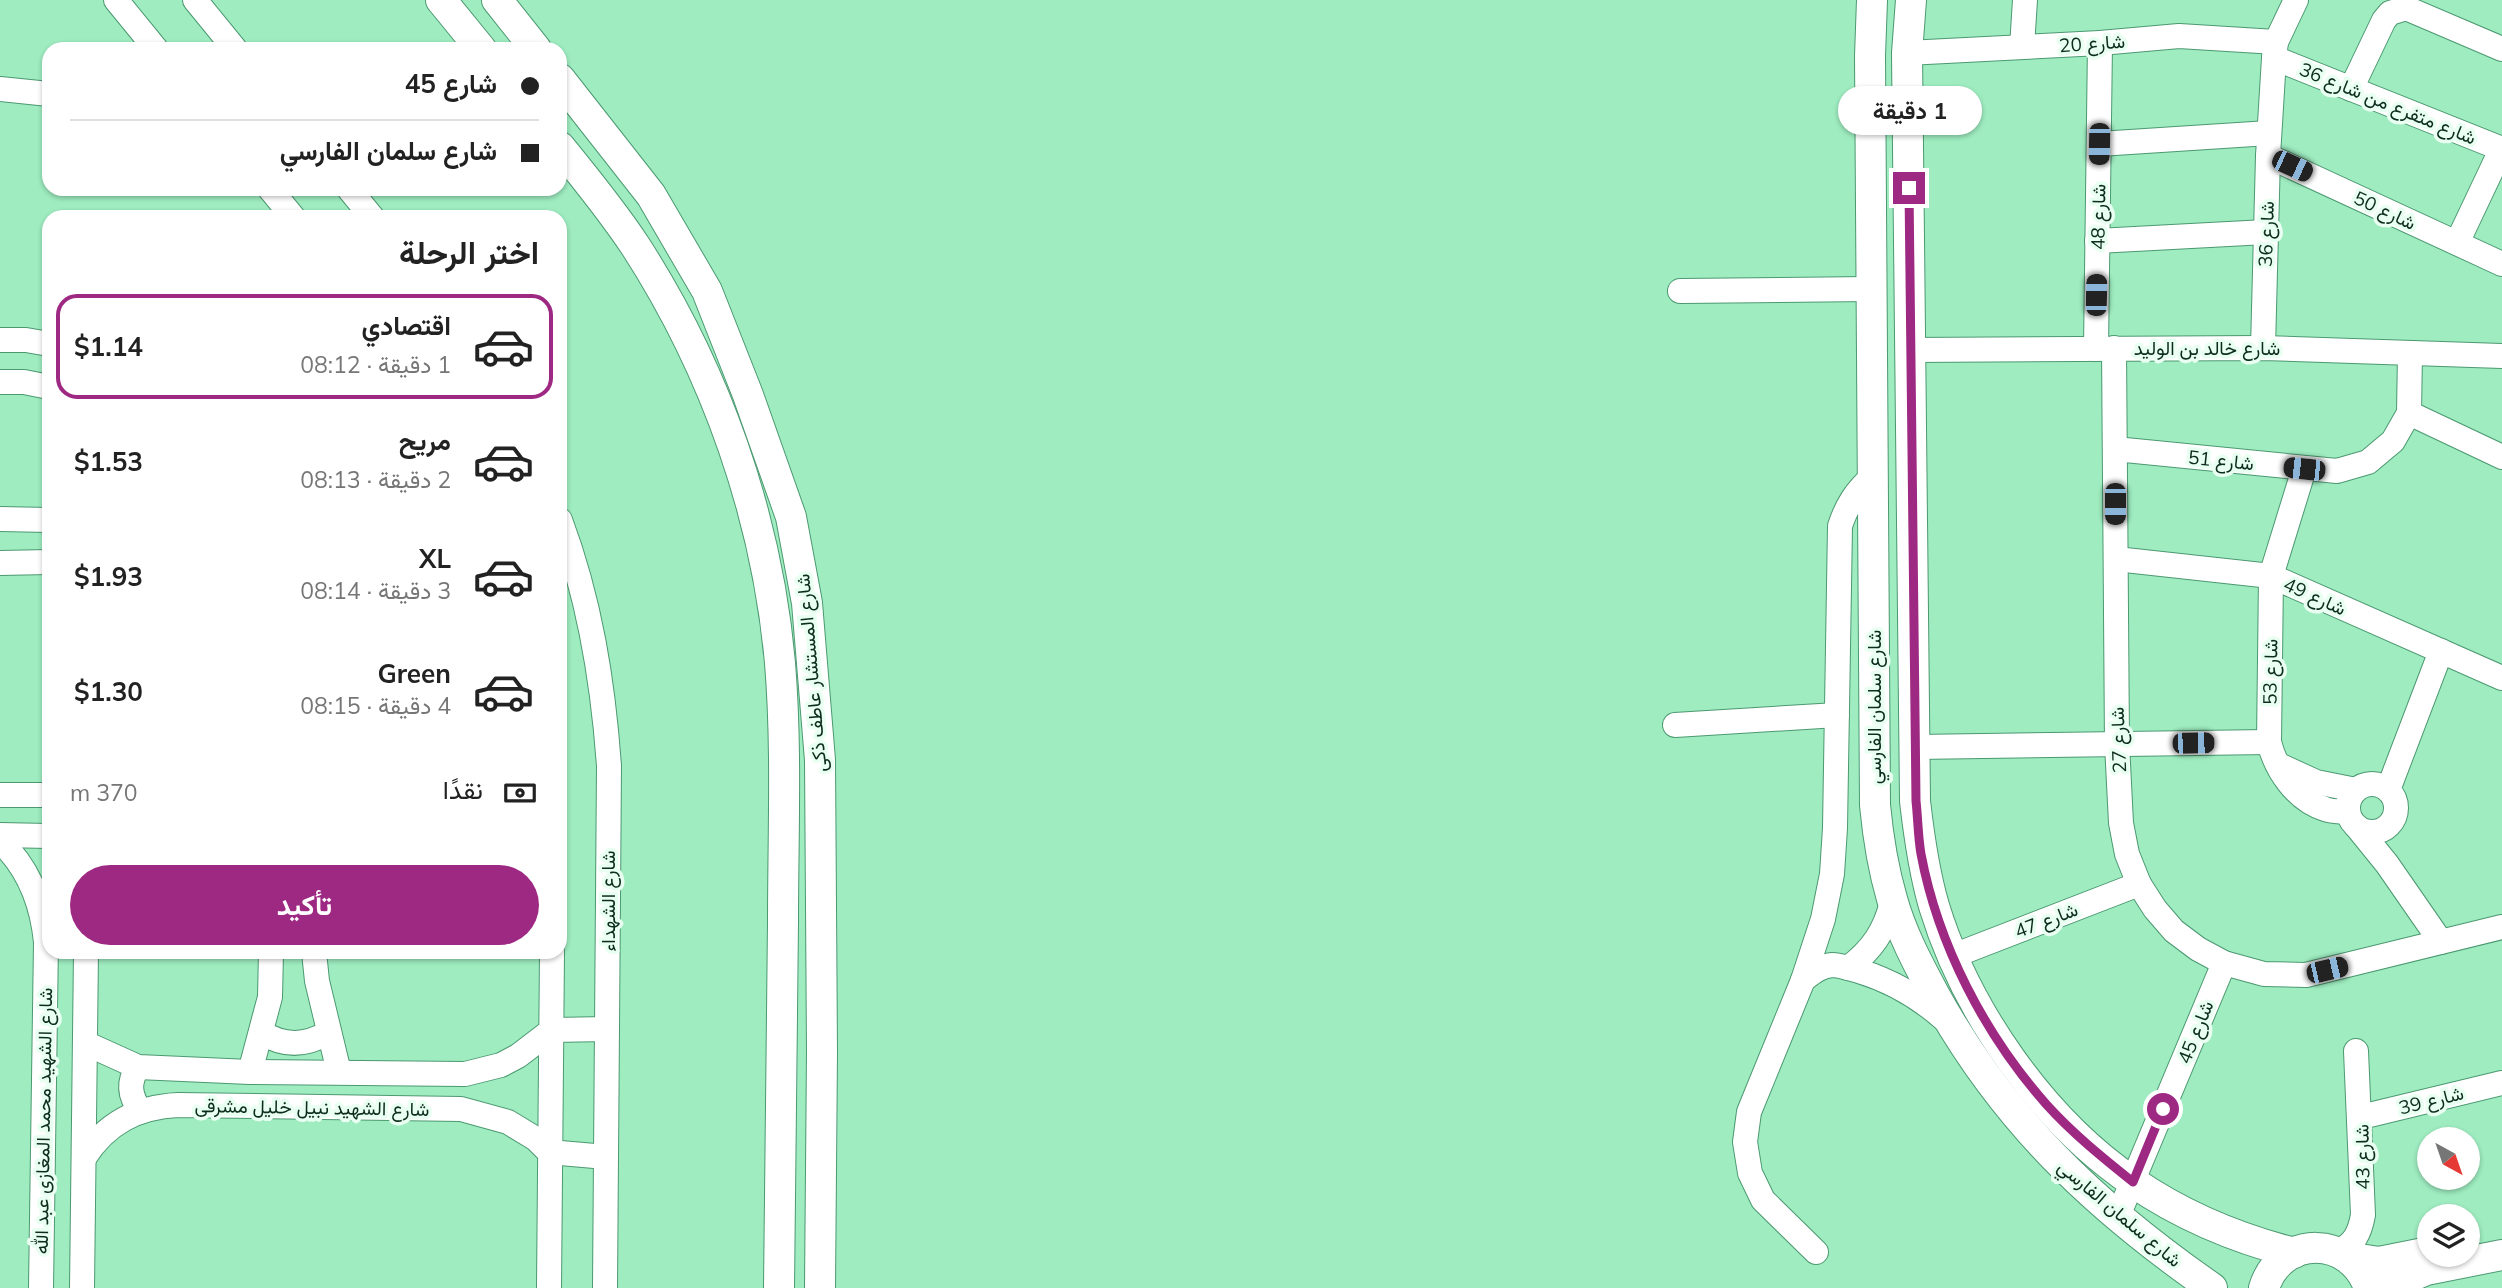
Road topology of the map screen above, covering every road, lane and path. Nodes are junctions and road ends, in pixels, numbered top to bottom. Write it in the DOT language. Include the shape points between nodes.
graph roads {
  1 [pos="116,0"];
  2 [pos="195,0"];
  3 [pos="441,0"];
  4 [pos="497,0"];
  5 [pos="1872,0"];
  6 [pos="1911,0"];
  7 [pos="2025,0"];
  8 [pos="2296,0"];
  9 [pos="150,42"];
  10 [pos="229,42"];
  11 [pos="475,42"];
  12 [pos="519,42"];
  13 [pos="2100,43"];
  14 [pos="2022,47"];
  15 [pos="2502,49"];
  16 [pos="2275,50"];
  17 [pos="1907,53"];
  18 [pos="567,88"];
  19 [pos="0,89"];
  20 [pos="2351,89"];
  21 [pos="42,93"];
  22 [pos="2099,144"];
  23 [pos="2269,144"];
  24 [pos="2502,149"];
  25 [pos="567,156"];
  26 [pos="276,196"];
  27 [pos="355,196"];
  28 [pos="286,210"];
  29 [pos="366,210"];
  30 [pos="2266,232"];
  31 [pos="2097,241"];
  32 [pos="2457,243"];
  33 [pos="2502,264"];
  34 [pos="1871,289"];
  35 [pos="1680,291"];
  36 [pos="0,340"];
  37 [pos="42,343"];
  38 [pos="2263,348"];
  39 [pos="2105,349"];
  40 [pos="1911,350"];
  41 [pos="2410,353"];
  42 [pos="2502,356"];
  43 [pos="0,382"];
  44 [pos="42,386"];
  45 [pos="2409,413"];
  46 [pos="2115,449"];
  47 [pos="2502,457"];
  48 [pos="2304,469"];
  49 [pos="1872,476"];
  50 [pos="0,519"];
  51 [pos="42,520"];
  52 [pos="567,543"];
  53 [pos="2116,559"];
  54 [pos="42,562"];
  55 [pos="0,563"];
  56 [pos="2271,576"];
  57 [pos="2441,651"];
  58 [pos="2502,678"];
  59 [pos="1837,715"];
  60 [pos="1675,725"];
  61 [pos="2269,742"];
  62 [pos="2117,744"];
  63 [pos="1915,747"];
  64 [pos="2388,790"];
  65 [pos="0,795"];
  66 [pos="42,795"];
  67 [pos="2354,810"];
  68 [pos="2393,820"];
  69 [pos="0,835"];
  70 [pos="42,836"];
  71 [pos="0,841"];
  72 [pos="2139,884"];
  73 [pos="2400,884"];
  74 [pos="42,889"];
  75 [pos="1892,902"];
  76 [pos="2502,927"];
  77 [pos="2441,942"];
  78 [pos="1953,956"];
  79 [pos="46,959"];
  80 [pos="86,959"];
  81 [pos="271,959"];
  82 [pos="315,959"];
  83 [pos="552,959"];
  84 [pos="2224,963"];
  85 [pos="1848,968"];
  86 [pos="1803,980"];
  87 [pos="1951,1024"];
  88 [pos="607,1029"];
  89 [pos="552,1030"];
  90 [pos="261,1032"];
  91 [pos="329,1032"];
  92 [pos="85,1043"];
  93 [pos="2356,1051"];
  94 [pos="138,1067"];
  95 [pos="250,1072"];
  96 [pos="339,1072"];
  97 [pos="2502,1083"];
  98 [pos="141,1111"];
  99 [pos="2361,1117"];
  100 [pos="549,1152"];
  101 [pos="606,1157"];
  102 [pos="84,1158"];
  103 [pos="2133,1182"];
  104 [pos="2118,1216"];
  105 [pos="2502,1235"];
  106 [pos="2480,1240"];
  107 [pos="1816,1252"];
  108 [pos="2294,1252"];
  109 [pos="2342,1254"];
  110 [pos="2417,1254"];
  111 [pos="2502,1255"];
  112 [pos="41,1288"];
  113 [pos="82,1288"];
  114 [pos="549,1288"];
  115 [pos="605,1288"];
  116 [pos="779,1288"];
  117 [pos="820,1288"];
  118 [pos="2212,1288"];
  119 [pos="2264,1288"];
  120 [pos="2368,1288"];
  121 [pos="2385,1288"];
  1 -- 9 [label="street"];
  2 -- 10 [label="street"];
  3 -- 11 [label="street"];
  4 -- 12 [label="street"];
  5 -- 34 [label="street, شارع سلمان الفارسي"];
  6 -- 17 [label="street, شارع سلمان الفارسي"];
  7 -- 14 [label="street"];
  8 -- 16 [label="street, شارع 36"];
  13 -- 14 [label="street, شارع 20"];
  13 -- 16 [label="street, شارع 20" via="2179,36"];
  13 -- 22 [label="street, شارع 48"];
  14 -- 17 [label="street, شارع 20"];
  15 -- 20 [label="street" via="2406,8 2398,9 2384,20"];
  16 -- 20 [label="street, شارع متفرع من شارع 36"];
  16 -- 23 [label="street, شارع 36"];
  17 -- 40 [label="street, شارع سلمان الفارسي"];
  18 -- 117 [label="street, شارع المستشار عاطف ذكى" via="651,195 707,290 792,517 807,603 820,760"];
  19 -- 21 [label="street"];
  20 -- 24 [label="street, شارع متفرع من شارع 36"];
  22 -- 23 [label="street"];
  22 -- 31 [label="street, شارع 48"];
  23 -- 30 [label="street, شارع 36"];
  23 -- 32 [label="street, شارع 50"];
  24 -- 32 [label="street"];
  25 -- 116 [label="street, شارع المستشار عاطف ذكى" via="637,248 685,333 740,469 765,564 780,661 784,747"];
  26 -- 28 [label="street"];
  27 -- 29 [label="street"];
  30 -- 31 [label="street"];
  30 -- 38 [label="street, شارع 36"];
  31 -- 39 [label="street, شارع 48"];
  32 -- 33 [label="street, شارع 50"];
  34 -- 35 [label="street"];
  34 -- 49 [label="street, شارع سلمان الفارسي"];
  36 -- 37 [label="street"];
  38 -- 39 [label="street, شارع خالد بن الوليد"];
  38 -- 41 [label="street, شارع خالد بن الوليد"];
  39 -- 40 [label="street, شارع خالد بن الوليد"];
  39 -- 46 [label="street, شارع 27"];
  40 -- 63 [label="street, شارع سلمان الفارسي"];
  41 -- 42 [label="street, شارع خالد بن الوليد"];
  41 -- 45 [label="street"];
  43 -- 44 [label="street"];
  45 -- 47 [label="street"];
  45 -- 48 [label="street, شارع 51" via="2393,441 2368,462 2337,471"];
  46 -- 48 [label="street, شارع 51"];
  46 -- 53 [label="street, شارع 27"];
  48 -- 56 [label="street, شارع 53"];
  49 -- 59 [label="street" via="1846,507 1840,526"];
  49 -- 75 [label="street, شارع سلمان الفارسي" via="1875,805 1880,854"];
  50 -- 51 [label="street"];
  52 -- 88 [label="street, شارع الشهداء" via="587,608 606,726"];
  53 -- 56 [label="street, شارع 49"];
  53 -- 62 [label="street, شارع 27"];
  54 -- 55 [label="street"];
  56 -- 57 [label="street, شارع 49"];
  56 -- 61 [label="street, شارع 53"];
  57 -- 58 [label="street, شارع 49"];
  57 -- 64 [label="street"];
  59 -- 60 [label="street"];
  59 -- 86 [label="street" via="1832,874"];
  61 -- 62 [label="street"];
  61 -- 67 [label="street, شارع 53" via="2290,785 2305,800 2326,810"];
  62 -- 63 [label="street"];
  62 -- 72 [label="street, شارع 27" via="2122,823 2127,854"];
  63 -- 78 [label="street, شارع سلمان الفارسي" via="1922,854 1934,906"];
  64 -- 67 [label="street" via="2372,784"];
  64 -- 68 [label="street" via="2396,804"];
  65 -- 66 [label="street"];
  67 -- 68 [label="street" via="2372,833"];
  67 -- 73 [label="street"];
  68 -- 73 [label="street"];
  69 -- 70 [label="street"];
  71 -- 74 [label="street, شارع الشهيد محمد المغازى عبد الله"];
  72 -- 78 [label="street, شارع 47"];
  72 -- 84 [label="street, شارع 27" via="2174,931"];
  73 -- 77 [label="street"];
  75 -- 85 [label="street" via="1882,933"];
  75 -- 87 [label="street, شارع سلمان الفارسي"];
  76 -- 77 [label="street, شارع 27"];
  77 -- 84 [label="street, شارع 27" via="2306,975 2264,974"];
  78 -- 103 [label="street, شارع سلمان الفارسي" via="1979,1009 2046,1104"];
  79 -- 112 [label="street, شارع الشهيد محمد المغازى عبد الله"];
  80 -- 92 [label="street, شارع الشهيد محمد المغازى عبد الله"];
  81 -- 90 [label="street" via="271,997"];
  82 -- 91 [label="street"];
  83 -- 89 [label="street"];
  84 -- 103 [label="street, شارع 45"];
  85 -- 86 [label="street" via="1824,967"];
  85 -- 87 [label="street" via="1886,980 1921,999"];
  86 -- 107 [label="street" via="1749,1112 1745,1142 1750,1172 1763,1200"];
  87 -- 104 [label="street, شارع سلمان الفارسي" via="2022,1124"];
  88 -- 89 [label="street"];
  88 -- 101 [label="street, شارع الشهداء"];
  89 -- 96 [label="street, شارع الشهيد نبيل خليل مشرقى" via="518,1056 483,1071"];
  89 -- 100 [label="street"];
  90 -- 91 [label="street" via="279,1042 300,1044"];
  90 -- 95 [label="street"];
  91 -- 96 [label="street"];
  92 -- 94 [label="street, شارع الشهيد نبيل خليل مشرقى"];
  92 -- 102 [label="street, شارع الشهيد محمد المغازى عبد الله"];
  93 -- 99 [label="street, شارع 43"];
  94 -- 95 [label="street, شارع الشهيد نبيل خليل مشرقى"];
  94 -- 98 [label="street" via="130,1089"];
  95 -- 96 [label="street, شارع الشهيد نبيل خليل مشرقى"];
  97 -- 99 [label="street, شارع 39"];
  98 -- 100 [label="street, شارع الشهيد نبيل خليل مشرقى" via="178,1105 461,1109 508,1122"];
  98 -- 102 [label="street, شارع الشهيد نبيل خليل مشرقى" via="107,1129"];
  99 -- 109 [label="street, شارع 43" via="2362,1223"];
  100 -- 101 [label="street"];
  100 -- 114 [label="street"];
  101 -- 115 [label="street, شارع الشهداء"];
  102 -- 113 [label="street, شارع الشهيد محمد المغازى عبد الله"];
  103 -- 104 [label="street, شارع 45"];
  103 -- 108 [label="street, شارع سلمان الفارسي" via="2228,1231"];
  104 -- 118 [label="street, شارع سلمان الفارسي"];
  105 -- 106 [label="street"];
  108 -- 109 [label="street, شارع سلمان الفارسي" via="2315,1248"];
  108 -- 119 [label="street" via="2276,1266"];
  109 -- 110 [label="street" via="2379,1262"];
  109 -- 120 [label="street" via="2364,1275"];
  111 -- 121 [label="street" via="2426,1270"];
}
